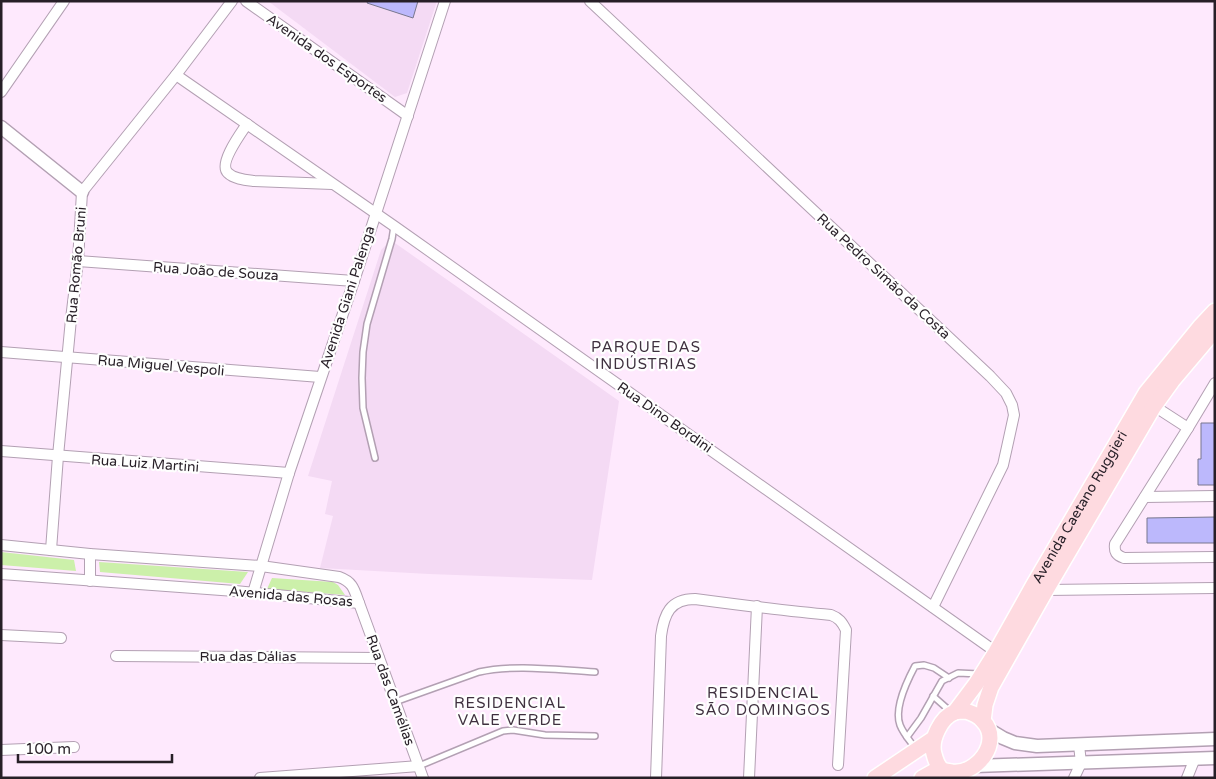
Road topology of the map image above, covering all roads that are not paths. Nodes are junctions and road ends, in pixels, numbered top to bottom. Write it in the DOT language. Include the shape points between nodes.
graph roads {
  1 [pos="64,1"];
  2 [pos="232,1"];
  3 [pos="246,1"];
  4 [pos="445,1"];
  5 [pos="590,1"];
  6 [pos="176,75"];
  7 [pos="1,92"];
  8 [pos="408,116"];
  9 [pos="247,124"];
  10 [pos="1,127"];
  11 [pos="333,184"];
  12 [pos="82,192"];
  13 [pos="375,213"];
  14 [pos="394,226"];
  15 [pos="78,261"];
  16 [pos="354,281"];
  17 [pos="1215,311"];
  18 [pos="1215,330"];
  19 [pos="1,352"];
  20 [pos="67,357"];
  21 [pos="320,378"];
  22 [pos="1215,383"];
  23 [pos="1154,406"];
  24 [pos="1188,428"];
  25 [pos="1,452"];
  26 [pos="58,456"];
  27 [pos="375,458"];
  28 [pos="288,474"];
  29 [pos="1215,496"];
  30 [pos="1145,497"];
  31 [pos="1,545"];
  32 [pos="51,550"];
  33 [pos="90,554"];
  34 [pos="1215,557"];
  35 [pos="261,566"];
  36 [pos="1,574"];
  37 [pos="90,580"];
  38 [pos="1215,588"];
  39 [pos="1046,590"];
  40 [pos="253,593"];
  41 [pos="359,602"];
  42 [pos="757,606"];
  43 [pos="933,607"];
  44 [pos="1,635"];
  45 [pos="61,638"];
  46 [pos="996,652"];
  47 [pos="116,656"];
  48 [pos="380,658"];
  49 [pos="595,672"];
  50 [pos="982,674"];
  51 [pos="949,678"];
  52 [pos="933,696"];
  53 [pos="395,702"];
  54 [pos="954,713"];
  55 [pos="986,725"];
  56 [pos="596,736"];
  57 [pos="908,737"];
  58 [pos="933,739"];
  59 [pos="1215,739"];
  60 [pos="1079,744"];
  61 [pos="74,747"];
  62 [pos="1,750"];
  63 [pos="917,751"];
  64 [pos="1195,758"];
  65 [pos="1215,758"];
  66 [pos="1081,763"];
  67 [pos="838,765"];
  68 [pos="419,766"];
  69 [pos="975,766"];
  70 [pos="940,768"];
  71 [pos="260,778"];
  72 [pos="424,778"];
  73 [pos="656,778"];
  74 [pos="749,778"];
  75 [pos="875,778"];
  76 [pos="922,778"];
  77 [pos="1074,778"];
  78 [pos="1188,778"];
  1 -- 7 [label="street"];
  2 -- 6 [label="street, Rua Romão Bruni"];
  3 -- 8 [label="street, Avenida dos Esportes"];
  4 -- 8 [label="street, Avenida Giani Palenga"];
  5 -- 43 [label="street, Rua Pedro Simão da Costa" via="1006,393 1014,415 1002,466"];
  6 -- 9 [label="street, Rua Dino Bordini"];
  6 -- 12 [label="street, Rua Romão Bruni"];
  8 -- 13 [label="street, Avenida Giani Palenga"];
  9 -- 11 [label="street, Rua Dino Bordini"];
  9 -- 11 [label="street" via="227,157 225,164 229,174 254,181"];
  10 -- 12 [label="street"];
  11 -- 13 [label="street, Rua Dino Bordini"];
  12 -- 15 [label="street, Rua Romão Bruni"];
  13 -- 14 [label="street, Rua Dino Bordini"];
  13 -- 16 [label="street, Avenida Giani Palenga"];
  14 -- 27 [label="lane" via="362,352 363,408"];
  14 -- 43 [label="street, Rua Dino Bordini"];
  15 -- 16 [label="street, Rua João de Souza"];
  15 -- 20 [label="street, Rua Romão Bruni"];
  16 -- 21 [label="street, Avenida Giani Palenga"];
  17 -- 46 [label="main road, Avenida Caetano Ruggieri" via="1146,393"];
  18 -- 23 [label="main road, Avenida Caetano Ruggieri"];
  19 -- 20 [label="street, Rua Miguel Vespoli"];
  20 -- 21 [label="street, Rua Miguel Vespoli"];
  20 -- 26 [label="street, Rua Romão Bruni"];
  21 -- 28 [label="street, Avenida Giani Palenga"];
  22 -- 24 [label="street"];
  23 -- 24 [label="street"];
  23 -- 39 [label="main road, Avenida Caetano Ruggieri"];
  24 -- 30 [label="street"];
  25 -- 26 [label="street, Rua Luiz Martini"];
  26 -- 28 [label="street, Rua Luiz Martini"];
  26 -- 32 [label="street, Rua Romão Bruni"];
  28 -- 35 [label="street, Avenida Giani Palenga"];
  29 -- 30 [label="street"];
  30 -- 34 [label="street" via="1115,544 1118,556 1144,559"];
  31 -- 32 [label="street, Avenida das Rosas"];
  32 -- 33 [label="street, Avenida das Rosas"];
  33 -- 35 [label="street, Avenida das Rosas"];
  33 -- 37 [label="street"];
  35 -- 40 [label="street, Avenida Giani Palenga"];
  35 -- 41 [label="street, Avenida das Rosas" via="343,578 353,586"];
  36 -- 37 [label="street, Avenida das Rosas"];
  37 -- 40 [label="street, Avenida das Rosas"];
  38 -- 39 [label="street"];
  39 -- 55 [label="main road, Avenida Caetano Ruggieri" via="991,687 984,705"];
  40 -- 41 [label="street, Avenida das Rosas"];
  41 -- 48 [label="street, Rua das Camélias"];
  42 -- 67 [label="street" via="831,615 842,622 846,630"];
  42 -- 73 [label="street" via="685,599 668,612 661,636"];
  42 -- 74 [label="street"];
  43 -- 46 [label="street, Rua Dino Bordini"];
  44 -- 45 [label="street"];
  46 -- 50 [label="main road, Avenida Caetano Ruggieri"];
  47 -- 48 [label="street, Rua das Dálias"];
  48 -- 53 [label="street, Rua das Camélias"];
  49 -- 53 [label="lane" via="492,669"];
  50 -- 51 [label="lane" via="958,673"];
  50 -- 54 [label="main road, Avenida Caetano Ruggieri"];
  51 -- 52 [label="lane" via="942,681"];
  51 -- 57 [label="lane" via="934,668 915,666 898,712 900,725"];
  52 -- 54 [label="lane"];
  52 -- 57 [label="lane"];
  53 -- 68 [label="street, Rua das Camélias"];
  54 -- 55 [label="main road" via="966,711 974,714"];
  54 -- 58 [label="main road" via="941,724"];
  55 -- 60 [label="street" via="1015,743 1037,746"];
  55 -- 69 [label="main road" via="990,741 988,750"];
  56 -- 68 [label="lane" via="503,731"];
  57 -- 63 [label="lane"];
  58 -- 63 [label="main road"];
  58 -- 70 [label="main road"];
  59 -- 60 [label="street"];
  60 -- 66 [label="street"];
  61 -- 62 [label="street"];
  63 -- 75 [label="main road"];
  64 -- 65 [label="street"];
  64 -- 66 [label="street"];
  64 -- 78 [label="street"];
  66 -- 69 [label="street"];
  66 -- 77 [label="street"];
  68 -- 71 [label="street"];
  68 -- 72 [label="street, Rua das Camélias"];
  69 -- 70 [label="main road" via="955,772"];
  70 -- 76 [label="main road"];
}
